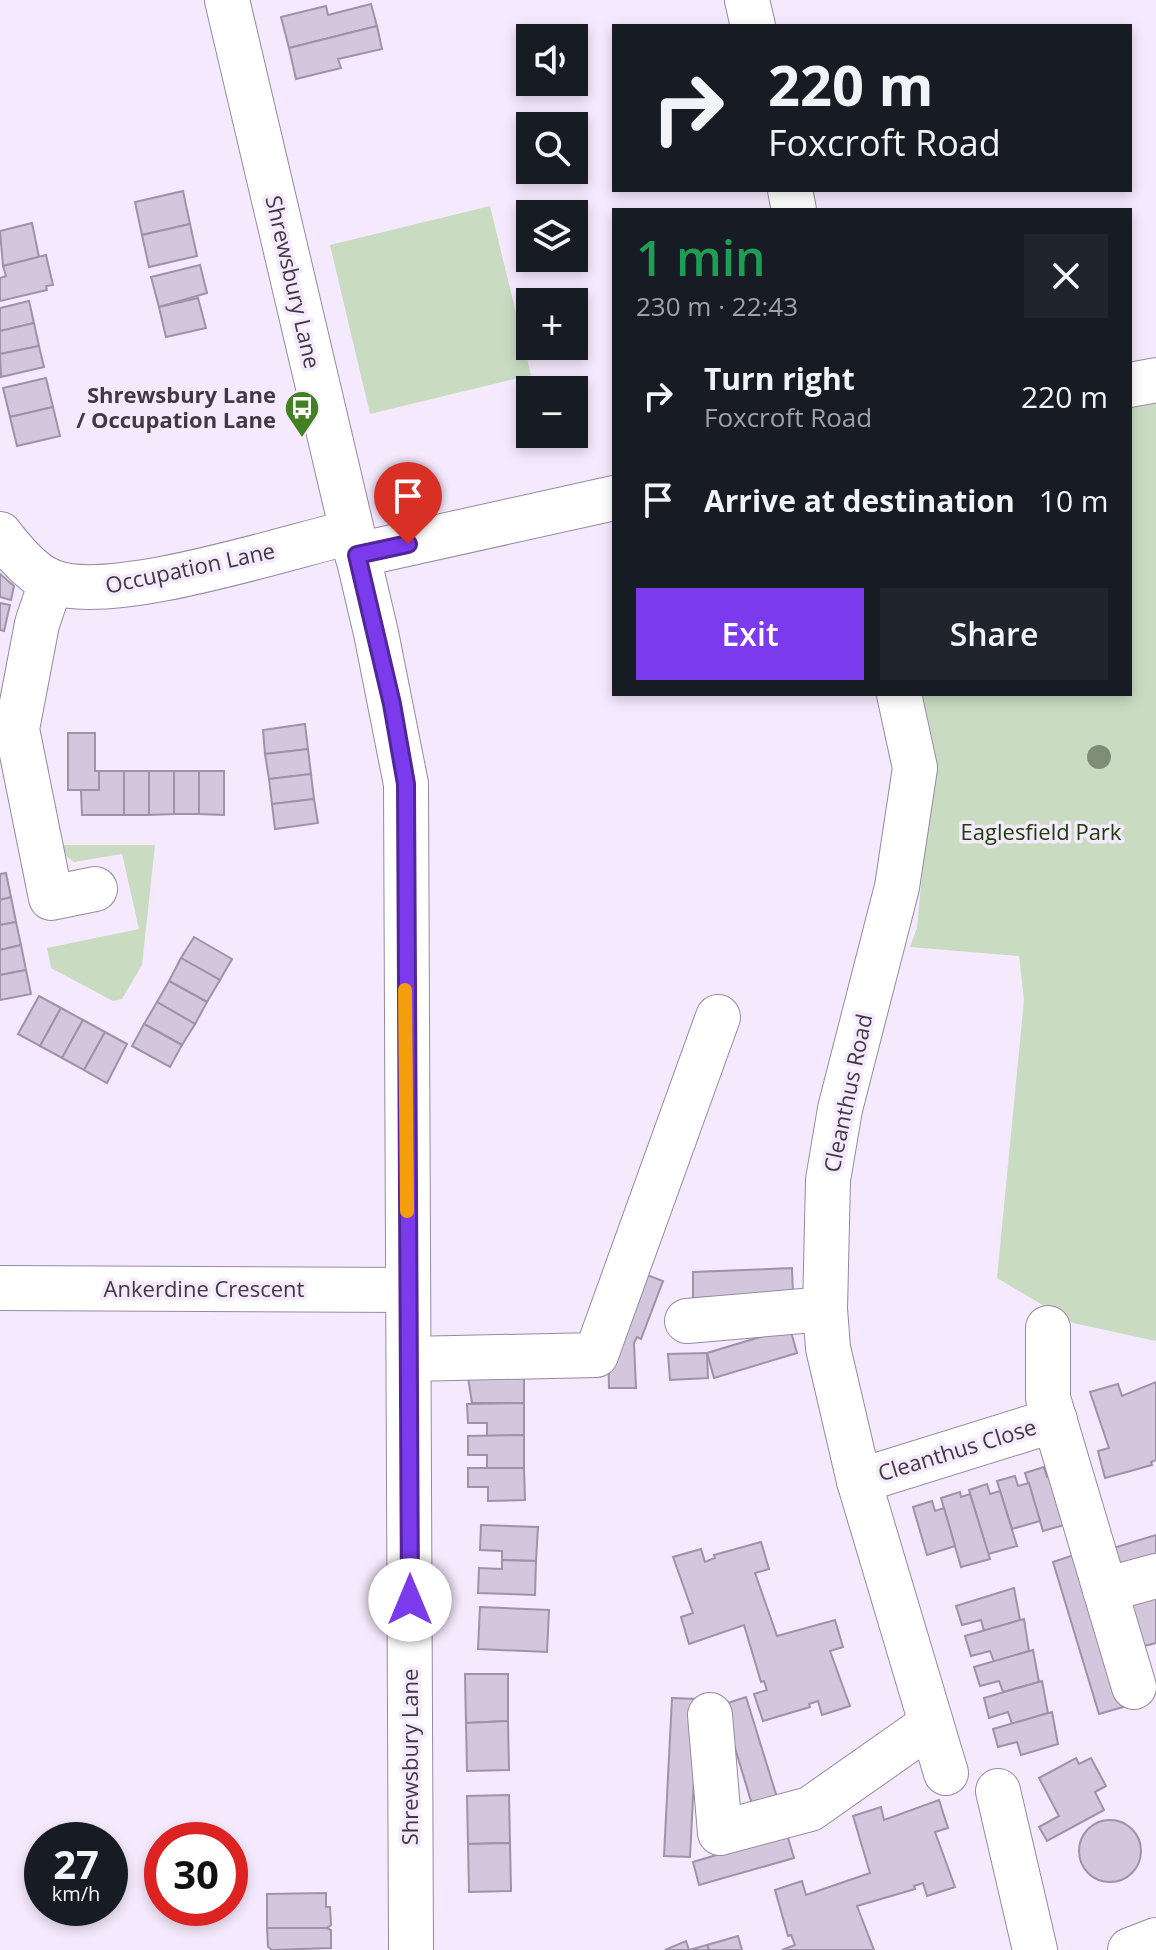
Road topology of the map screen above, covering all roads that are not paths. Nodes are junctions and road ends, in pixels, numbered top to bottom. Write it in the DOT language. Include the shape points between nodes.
graph roads {
  1 [pos="227,0"];
  2 [pos="747,0"];
  3 [pos="753,24"];
  4 [pos="1156,380"];
  5 [pos="1132,385"];
  6 [pos="612,498"];
  7 [pos="0,534"];
  8 [pos="354,543"];
  9 [pos="51,582"];
  10 [pos="899,696"];
  11 [pos="95,889"];
  12 [pos="718,1017"];
  13 [pos="0,1288"];
  14 [pos="408,1290"];
  15 [pos="825,1309"];
  16 [pos="687,1321"];
  17 [pos="1048,1328"];
  18 [pos="409,1359"];
  19 [pos="1055,1420"];
  20 [pos="859,1481"];
  21 [pos="1156,1576"];
  22 [pos="1105,1590"];
  23 [pos="1134,1687"];
  24 [pos="710,1715"];
  25 [pos="931,1724"];
  26 [pos="946,1773"];
  27 [pos="998,1791"];
  28 [pos="1156,1940"];
  29 [pos="411,1950"];
  30 [pos="1035,1950"];
  31 [pos="1130,1950"];
  1 -- 8 [label="street, Shrewsbury Lane"];
  2 -- 3 [label="street"];
  4 -- 5 [label="street"];
  6 -- 8 [label="street, Occupation Lane"];
  7 -- 9 [label="street, Occupation Lane"];
  8 -- 9 [label="street, Occupation Lane" via="125,587 84,590"];
  8 -- 14 [label="street, Shrewsbury Lane" via="406,784"];
  9 -- 11 [label="street" via="37,624 17,729 51,898"];
  10 -- 15 [label="street, Cleanthus Road" via="915,768 897,887 840,1109 828,1180"];
  12 -- 18 [label="street" via="596,1355"];
  13 -- 14 [label="street, Ankerdine Crescent"];
  14 -- 18 [label="street, Shrewsbury Lane"];
  15 -- 16 [label="street"];
  15 -- 20 [label="street, Cleanthus Road" via="828,1348"];
  17 -- 19 [label="street" via="1048,1398"];
  18 -- 29 [label="street, Shrewsbury Lane"];
  19 -- 20 [label="street, Cleanthus Close"];
  19 -- 22 [label="street"];
  20 -- 25 [label="street, Cleanthus Road"];
  21 -- 22 [label="street"];
  22 -- 23 [label="street"];
  24 -- 25 [label="street" via="720,1833 810,1809"];
  25 -- 26 [label="street, Cleanthus Road"];
  27 -- 30 [label="street"];
  28 -- 31 [label="street"];
}
